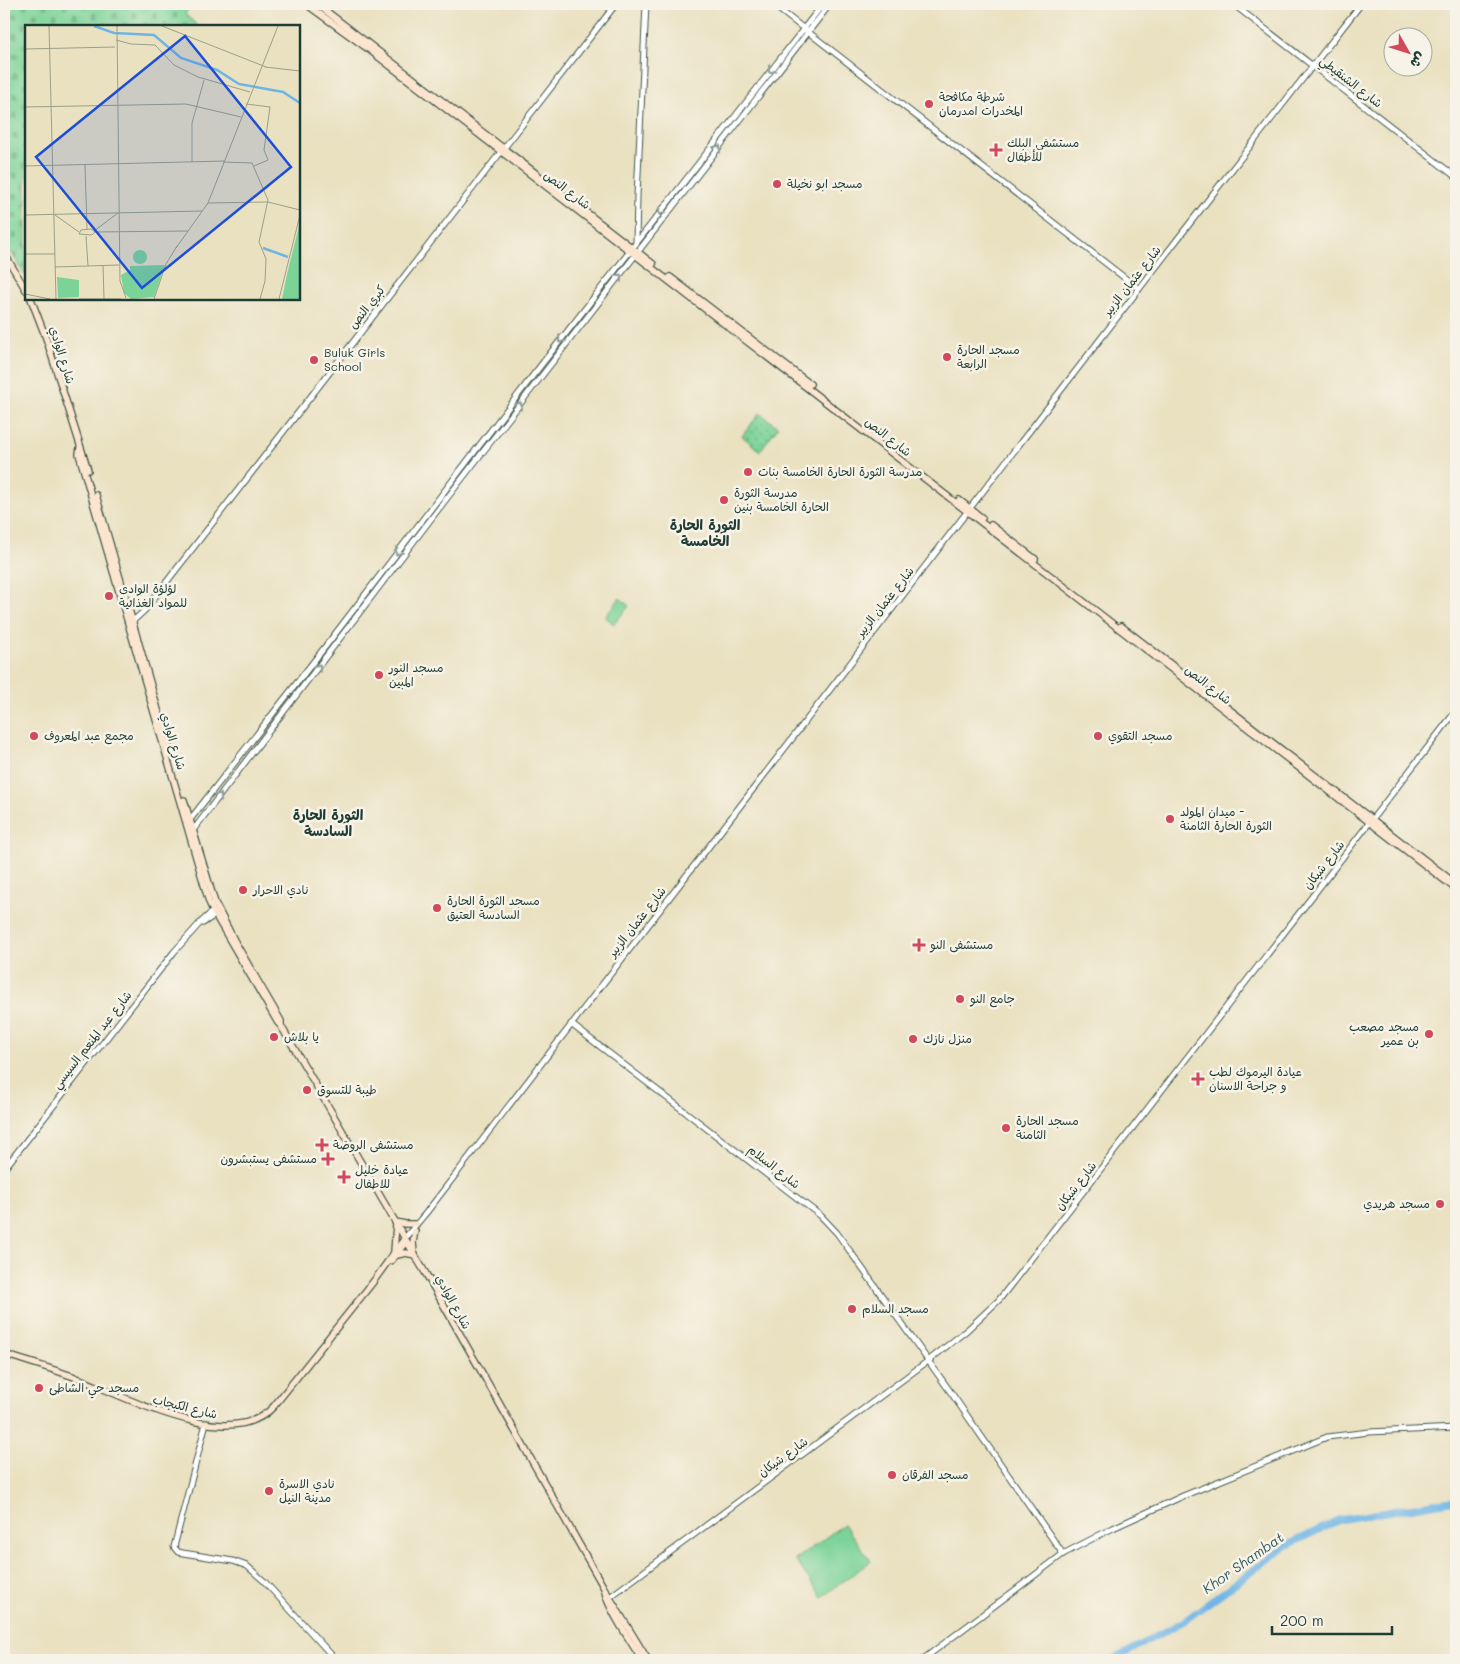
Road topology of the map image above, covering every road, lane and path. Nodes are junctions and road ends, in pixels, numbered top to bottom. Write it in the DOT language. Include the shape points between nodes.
graph roads {
  1 [pos="306,4"];
  2 [pos="317,4"];
  3 [pos="616,4"];
  4 [pos="646,4"];
  5 [pos="772,4"];
  6 [pos="823,4"];
  7 [pos="830,4"];
  8 [pos="1233,4"];
  9 [pos="1361,4"];
  10 [pos="806,30"];
  11 [pos="1313,66"];
  12 [pos="502,150"];
  13 [pos="1456,176"];
  14 [pos="636,250"];
  15 [pos="4,253"];
  16 [pos="25,288"];
  17 [pos="1139,289"];
  18 [pos="31,300"];
  19 [pos="80,448"];
  20 [pos="969,510"];
  21 [pos="132,621"];
  22 [pos="1456,711"];
  23 [pos="1371,821"];
  24 [pos="188,822"];
  25 [pos="191,833"];
  26 [pos="1456,884"];
  27 [pos="1456,889"];
  28 [pos="214,913"];
  29 [pos="571,1024"];
  30 [pos="281,1026"];
  31 [pos="4,1169"];
  32 [pos="426,1213"];
  33 [pos="395,1223"];
  34 [pos="416,1224"];
  35 [pos="415,1231"];
  36 [pos="406,1241"];
  37 [pos="395,1253"];
  38 [pos="414,1254"];
  39 [pos="4,1354"];
  40 [pos="928,1361"];
  41 [pos="206,1424"];
  42 [pos="1456,1428"];
  43 [pos="1063,1554"];
  44 [pos="608,1596"];
  45 [pos="336,1660"];
  46 [pos="642,1660"];
  47 [pos="648,1660"];
  48 [pos="922,1660"];
  1 -- 12 [label="main road, شارع النص"];
  2 -- 12 [label="main road, شارع النص"];
  3 -- 12 [label="street, كبري النص"];
  4 -- 14 [label="street"];
  5 -- 10 [label="street"];
  6 -- 10 [label="street"];
  7 -- 10 [label="street"];
  8 -- 11 [label="street, شارع الشنقيطي"];
  9 -- 11 [label="street, شارع عثمان الزبير"];
  10 -- 14 [label="street"];
  10 -- 17 [label="street"];
  11 -- 13 [label="street, شارع الشنقيطي"];
  11 -- 17 [label="street, شارع عثمان الزبير"];
  12 -- 14 [label="main road, شارع النص"];
  12 -- 21 [label="street, كبري النص" via="144,611"];
  14 -- 20 [label="main road, شارع النص"];
  14 -- 24 [label="street, one-way"];
  25 -- 14 [label="street, one-way"];
  15 -- 16 [label="main road"];
  17 -- 20 [label="street, شارع عثمان الزبير"];
  18 -- 19 [label="main road, شارع الوادي"];
  19 -- 21 [label="main road, شارع الوادي"];
  19 -- 24 [label="main road, شارع الوادي" via="79,454"];
  20 -- 23 [label="main road, شارع النص"];
  20 -- 29 [label="street, شارع عثمان الزبير"];
  21 -- 24 [label="main road, شارع الوادي"];
  22 -- 23 [label="street, شارع شيكان"];
  23 -- 26 [label="main road, شارع النص"];
  23 -- 27 [label="main road, شارع النص"];
  23 -- 40 [label="street, شارع شيكان" via="1007,1290 989,1311"];
  24 -- 25 [label="main road, شارع الوادي"];
  25 -- 28 [label="main road, شارع الوادي"];
  25 -- 30 [label="main road, شارع الوادي" via="217,909"];
  28 -- 30 [label="main road, شارع الوادي"];
  28 -- 31 [label="street, شارع عبد المنعم السيسي" via="204,918 174,952"];
  29 -- 32 [label="street, شارع عثمان الزبير"];
  29 -- 40 [label="street, شارع السلام" via="821,1216 842,1238"];
  30 -- 33 [label="main road, شارع الوادي"];
  32 -- 34 [label="street, شارع عثمان الزبير"];
  32 -- 35 [label="street, شارع عثمان الزبير"];
  33 -- 34 [label="main road"];
  33 -- 36 [label="main road, شارع الوادي"];
  33 -- 37 [label="main road"];
  34 -- 36 [label="street, شارع عثمان الزبير"];
  35 -- 36 [label="street, شارع عثمان الزبير"];
  35 -- 38 [label="main road"];
  36 -- 37 [label="main road, شارع الكبجاب"];
  36 -- 38 [label="main road, شارع الوادي"];
  37 -- 38 [label="main road"];
  37 -- 41 [label="main road, شارع الكبجاب" via="267,1414 240,1425"];
  38 -- 44 [label="main road, شارع الوادي"];
  39 -- 41 [label="main road, شارع الكبجاب" via="77,1378 144,1407"];
  40 -- 43 [label="street, شارع السلام"];
  40 -- 44 [label="street, شارع شيكان"];
  41 -- 45 [label="street" via="174,1547 178,1552 234,1561 252,1570"];
  42 -- 43 [label="street" via="1327,1437 1178,1499"];
  43 -- 48 [label="street"];
  44 -- 46 [label="main road, شارع الوادي"];
  44 -- 47 [label="main road, شارع الوادي"];
}
